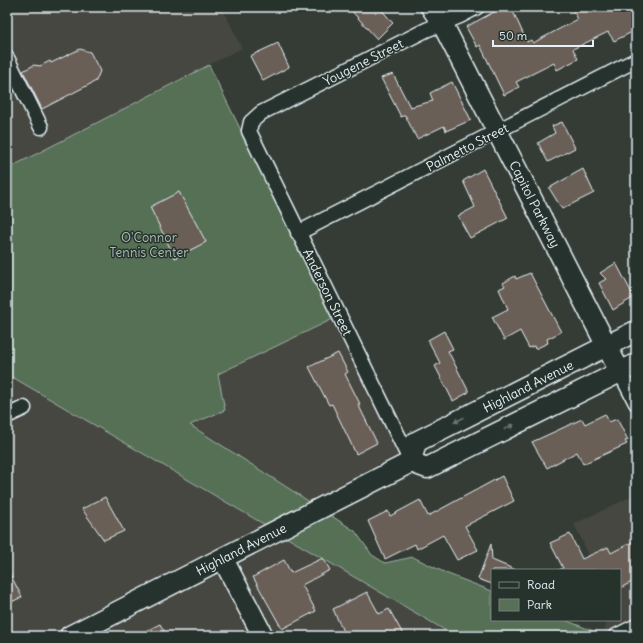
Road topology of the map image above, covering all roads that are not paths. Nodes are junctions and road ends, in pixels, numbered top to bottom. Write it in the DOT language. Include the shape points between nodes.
graph roads {
  1 [pos="430,7"];
  2 [pos="477,7"];
  3 [pos="442,23"];
  4 [pos="7,58"];
  5 [pos="636,60"];
  6 [pos="251,122"];
  7 [pos="41,127"];
  8 [pos="498,132"];
  9 [pos="298,233"];
  10 [pos="636,331"];
  11 [pos="606,346"];
  12 [pos="628,368"];
  13 [pos="636,403"];
  14 [pos="24,408"];
  15 [pos="7,416"];
  16 [pos="411,462"];
  17 [pos="223,559"];
  18 [pos="636,626"];
  19 [pos="70,636"];
  20 [pos="263,636"];
  21 [pos="616,636"];
  1 -- 3 [label="main road, Capitol Parkway"];
  2 -- 3 [label="street, Yougene Street"];
  3 -- 6 [label="street, Yougene Street" via="261,113"];
  3 -- 8 [label="main road, Capitol Parkway"];
  4 -- 7 [label="street"];
  5 -- 8 [label="street, Palmetto Street"];
  6 -- 9 [label="street, Anderson Street" via="248,132 252,142"];
  8 -- 9 [label="street, Palmetto Street"];
  8 -- 11 [label="main road, Capitol Parkway"];
  9 -- 16 [label="street, Anderson Street"];
  10 -- 11 [label="main road, Highland Avenue"];
  11 -- 12 [label="main road, Capitol Parkway"];
  11 -- 16 [label="main road, Highland Avenue, one-way" via="416,442"];
  12 -- 13 [label="street, Capitol Parkway"];
  16 -- 12 [label="main road, one-way" via="427,468"];
  14 -- 15 [label="street"];
  16 -- 17 [label="main road, Highland Avenue"];
  17 -- 19 [label="main road, Highland Avenue"];
  17 -- 20 [label="main road"];
  18 -- 21 [label="street"];
}
